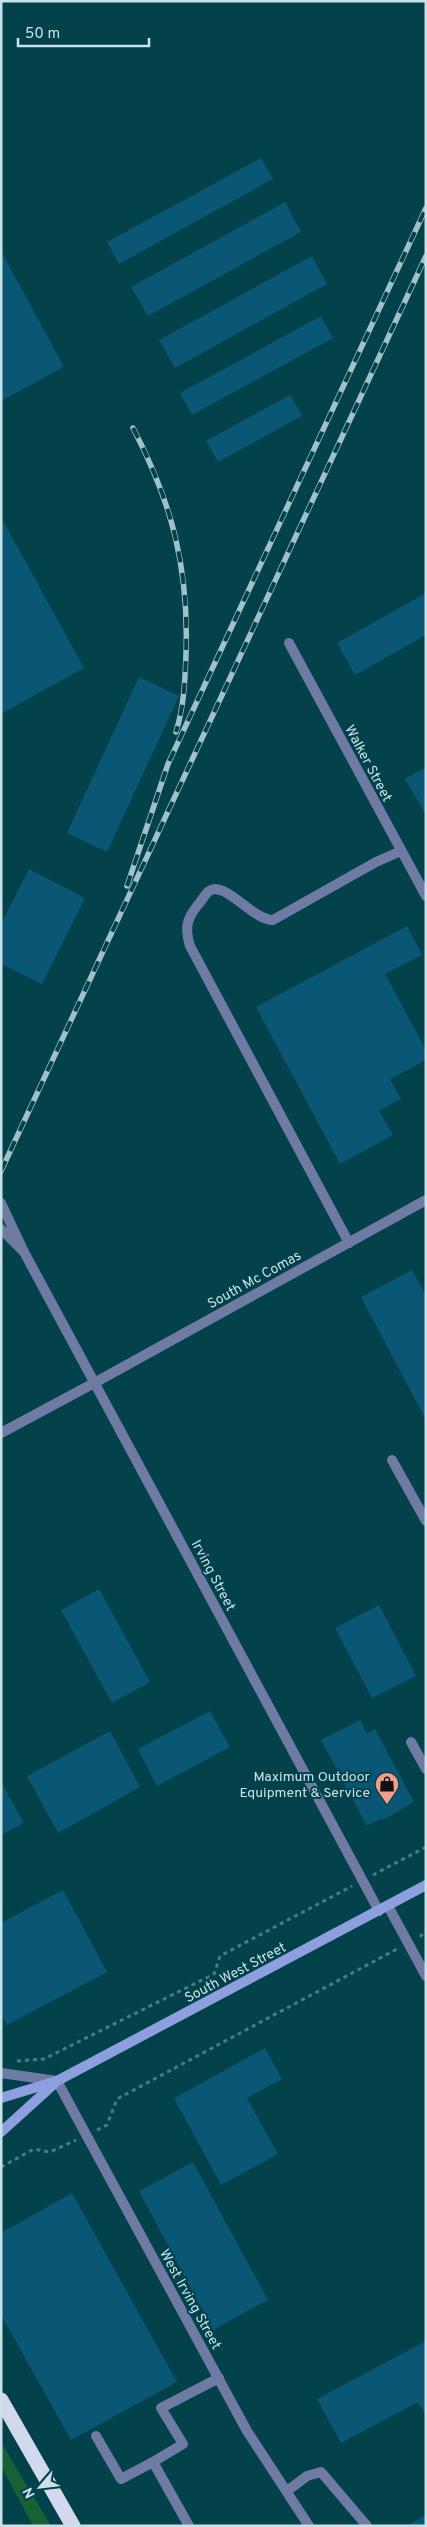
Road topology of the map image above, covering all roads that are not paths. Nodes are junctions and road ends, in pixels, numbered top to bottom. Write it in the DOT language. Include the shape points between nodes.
graph roads {
  1 [pos="289,643"];
  2 [pos="401,851"];
  3 [pos="426,896"];
  4 [pos="426,1200"];
  5 [pos="1,1202"];
  6 [pos="1,1229"];
  7 [pos="349,1243"];
  8 [pos="24,1252"];
  9 [pos="96,1382"];
  10 [pos="1,1434"];
  11 [pos="392,1460"];
  12 [pos="426,1522"];
  13 [pos="412,1742"];
  14 [pos="426,1769"];
  15 [pos="426,1885"];
  16 [pos="384,1909"];
  17 [pos="426,1976"];
  18 [pos="1,2073"];
  19 [pos="57,2081"];
  20 [pos="1,2098"];
  21 [pos="1,2132"];
  22 [pos="219,2378"];
  23 [pos="1,2400"];
  24 [pos="96,2436"];
  25 [pos="153,2462"];
  26 [pos="287,2491"];
  27 [pos="73,2526"];
  28 [pos="189,2526"];
  29 [pos="309,2526"];
  30 [pos="367,2526"];
  1 -- 2 [label="street, Walker Street"];
  2 -- 3 [label="street, Walker Street"];
  2 -- 7 [label="street" via="273,920 264,920 217,888 210,891 190,914 186,924 190,946"];
  4 -- 7 [label="street, South Mc Comas"];
  5 -- 8 [label="street"];
  6 -- 8 [label="street"];
  7 -- 9 [label="street, South Mc Comas"];
  8 -- 9 [label="street, Irving Street"];
  9 -- 10 [label="street, South Mc Comas"];
  9 -- 16 [label="street, Irving Street" via="363,1880"];
  11 -- 12 [label="street"];
  13 -- 14 [label="street"];
  15 -- 16 [label="main road, South West Street"];
  16 -- 17 [label="street, Irving Street"];
  16 -- 19 [label="main road, South West Street"];
  18 -- 19 [label="street"];
  19 -- 20 [label="main road, South West Street"];
  19 -- 21 [label="main road, South West Street"];
  19 -- 22 [label="street, West Irving Street"];
  22 -- 25 [label="street" via="161,2408 183,2444"];
  22 -- 26 [label="street, West Irving Street" via="247,2431"];
  23 -- 27 [label="highway"];
  24 -- 25 [label="street" via="121,2479"];
  25 -- 28 [label="street"];
  26 -- 29 [label="street, West Irving Street"];
  26 -- 30 [label="street" via="307,2476 321,2472"];
}
